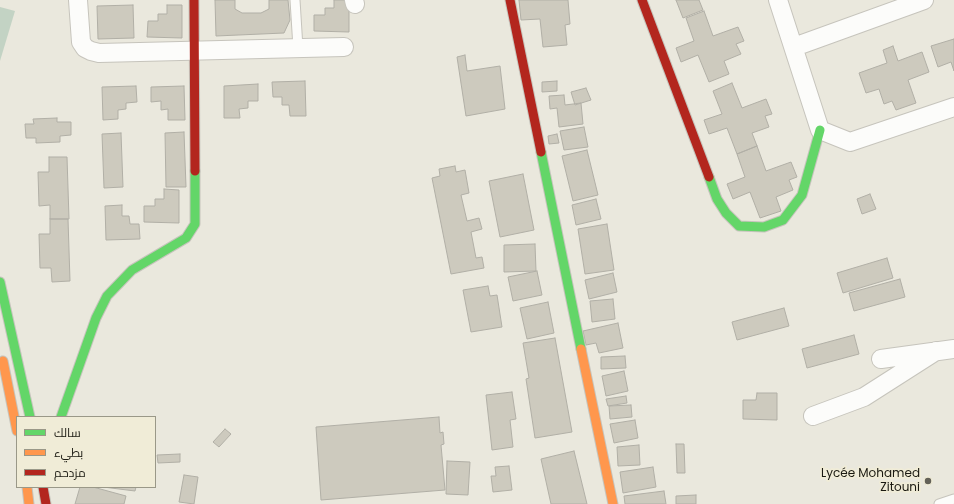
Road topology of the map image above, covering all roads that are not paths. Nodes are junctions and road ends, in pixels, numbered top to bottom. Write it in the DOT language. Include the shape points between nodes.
graph roads {
  1 [pos="78,0"];
  2 [pos="194,0"];
  3 [pos="296,0"];
  4 [pos="510,0"];
  5 [pos="642,0"];
  6 [pos="778,0"];
  7 [pos="924,0"];
  8 [pos="344,47"];
  9 [pos="794,47"];
  10 [pos="298,48"];
  11 [pos="194,49"];
  12 [pos="954,106"];
  13 [pos="820,130"];
  14 [pos="0,282"];
  15 [pos="5,347"];
  16 [pos="954,349"];
  17 [pos="936,351"];
  18 [pos="881,358"];
  19 [pos="30,416"];
  20 [pos="61,416"];
  21 [pos="812,416"];
  22 [pos="16,424"];
  23 [pos="27,488"];
  24 [pos="43,488"];
  25 [pos="954,499"];
  26 [pos="29,504"];
  27 [pos="46,504"];
  28 [pos="613,504"];
  29 [pos="939,504"];
  1 -- 11 [label="street" via="81,42 91,51"];
  2 -- 11 [label="street"];
  3 -- 10 [label="lane"];
  4 -- 28 [label="street"];
  5 -- 13 [label="street" via="717,199 739,226 764,227 783,220 802,194"];
  6 -- 9 [label="street"];
  7 -- 9 [label="street"];
  8 -- 10 [label="street"];
  9 -- 13 [label="street"];
  10 -- 11 [label="street"];
  11 -- 20 [label="street" via="195,224 186,238 132,270 107,296 96,318"];
  12 -- 13 [label="street" via="850,142"];
  14 -- 15 [label="street"];
  15 -- 19 [label="street"];
  15 -- 22 [label="street"];
  16 -- 17 [label="street"];
  17 -- 18 [label="street"];
  17 -- 21 [label="street" via="864,397"];
  23 -- 26 [label="street"];
  24 -- 27 [label="street"];
  25 -- 29 [label="lane"];
}
